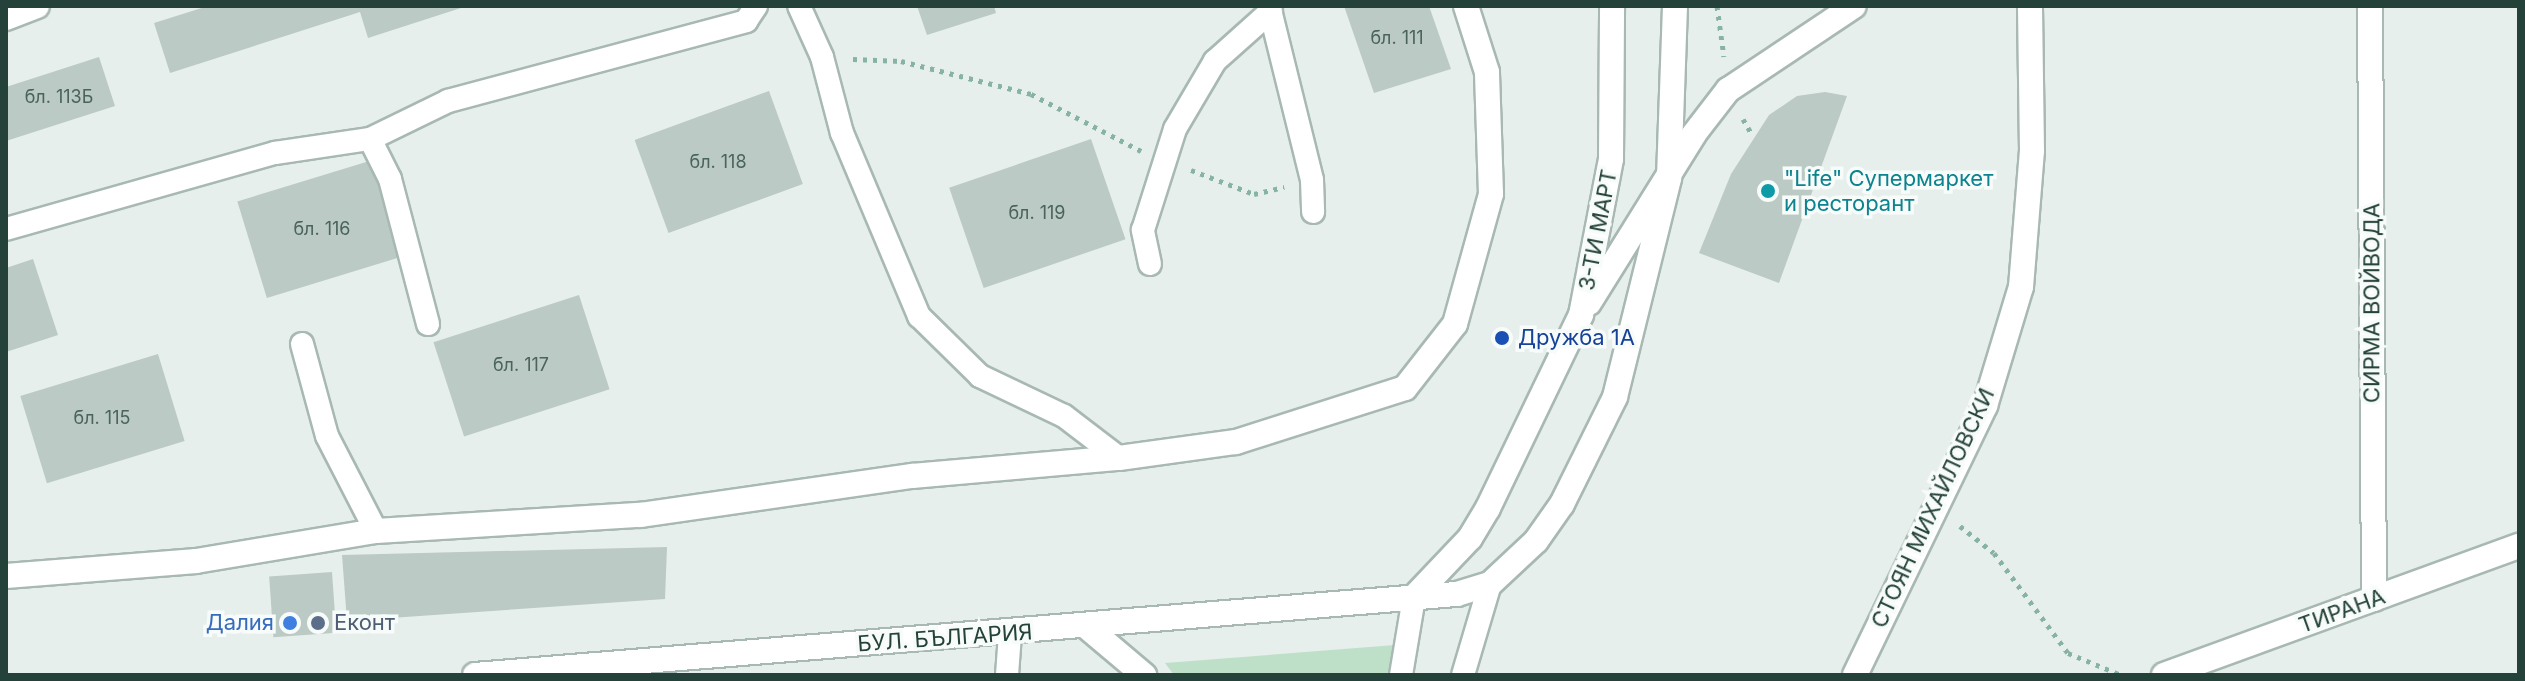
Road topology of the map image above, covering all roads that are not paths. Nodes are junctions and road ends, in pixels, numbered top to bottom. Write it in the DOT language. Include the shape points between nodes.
graph roads {
  1 [pos="37,6"];
  2 [pos="756,6"];
  3 [pos="799,6"];
  4 [pos="1466,6"];
  5 [pos="1612,6"];
  6 [pos="1675,6"];
  7 [pos="1854,6"];
  8 [pos="2030,6"];
  9 [pos="2370,6"];
  10 [pos="1270,8"];
  11 [pos="6,18"];
  12 [pos="370,139"];
  13 [pos="1669,178"];
  14 [pos="1313,212"];
  15 [pos="6,229"];
  16 [pos="1150,264"];
  17 [pos="1581,315"];
  18 [pos="428,324"];
  19 [pos="302,344"];
  20 [pos="1119,458"];
  21 [pos="376,531"];
  22 [pos="2519,546"];
  23 [pos="6,576"];
  24 [pos="1490,584"];
  25 [pos="1414,597"];
  26 [pos="2374,599"];
  27 [pos="1087,627"];
  28 [pos="1010,634"];
  29 [pos="475,675"];
  30 [pos="1007,675"];
  31 [pos="1144,675"];
  32 [pos="1401,675"];
  33 [pos="1463,675"];
  34 [pos="1855,675"];
  35 [pos="2164,675"];
  1 -- 11 [label="street"];
  2 -- 12 [label="lane" via="746,21 448,101"];
  3 -- 20 [label="lane" via="822,57 842,133 919,316 980,376 1064,416"];
  4 -- 20 [label="street" via="1487,72 1491,194 1455,324 1405,388 1236,442"];
  5 -- 17 [label="street, 3-ТИ МАРТ" via="1611,159"];
  6 -- 13 [label="street"];
  7 -- 13 [label="street" via="1728,90"];
  8 -- 34 [label="street, СТОЯН МИХАЙЛОВСКИ" via="2032,151 2021,287 1985,406"];
  9 -- 26 [label="street, СИРМА ВОЙВОДА"];
  10 -- 14 [label="lane" via="1312,180"];
  10 -- 16 [label="lane" via="1215,61 1175,129 1143,230"];
  12 -- 15 [label="lane" via="275,153"];
  12 -- 18 [label="lane" via="390,179"];
  13 -- 17 [label="street"];
  13 -- 24 [label="street" via="1615,397 1590,455 1536,541"];
  17 -- 25 [label="street, 3-ТИ МАРТ" via="1488,508 1470,538"];
  19 -- 21 [label="lane" via="327,436"];
  20 -- 21 [label="street" via="912,476 641,515"];
  21 -- 23 [label="street" via="196,561"];
  22 -- 26 [label="street, ТИРАНА"];
  24 -- 25 [label="street, БУЛ. БЪЛГАРИЯ"];
  24 -- 33 [label="lane"];
  25 -- 27 [label="street, БУЛ. БЪЛГАРИЯ"];
  25 -- 32 [label="lane"];
  26 -- 35 [label="street, ТИРАНА"];
  27 -- 28 [label="street, БУЛ. БЪЛГАРИЯ"];
  27 -- 31 [label="street"];
  28 -- 29 [label="street, БУЛ. БЪЛГАРИЯ"];
  28 -- 30 [label="lane"];
}
